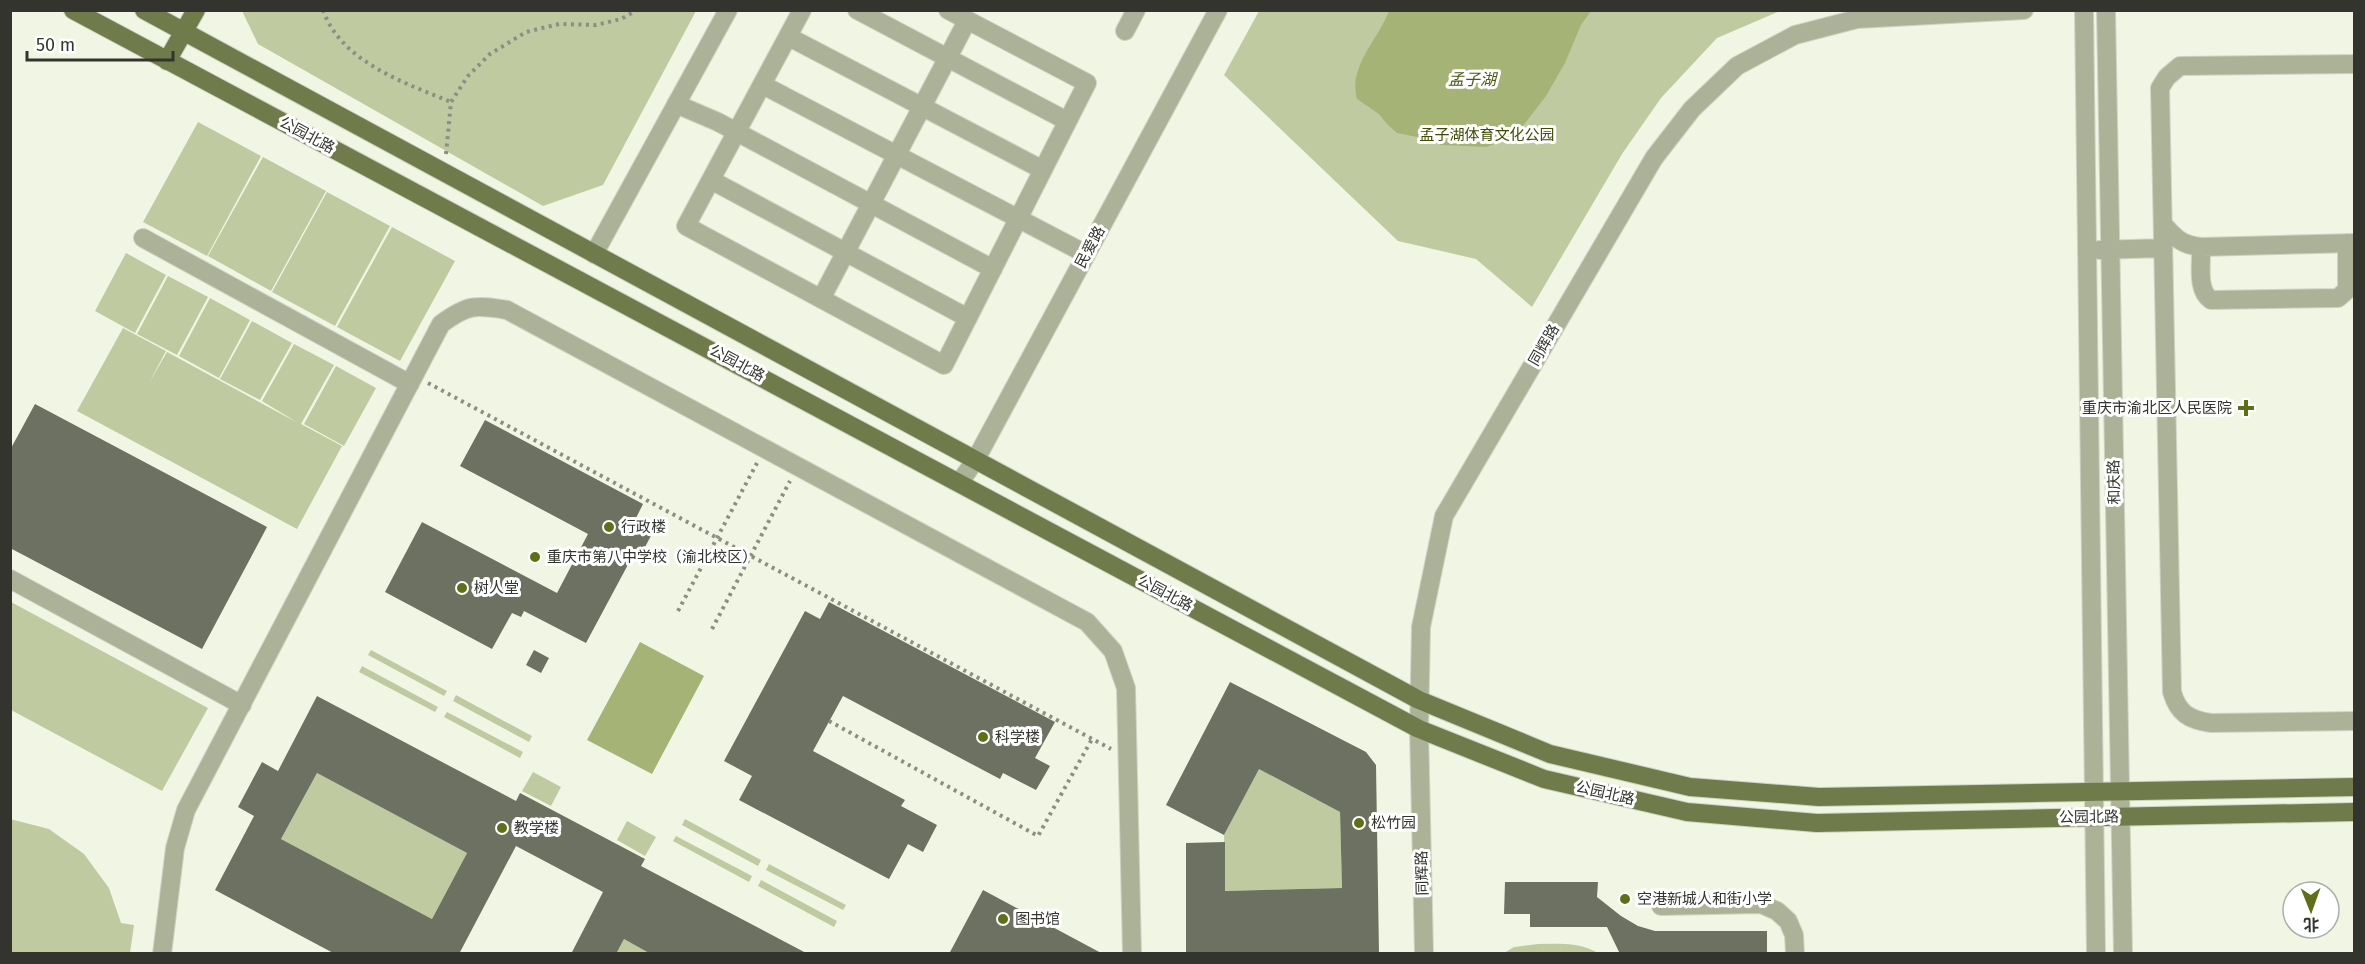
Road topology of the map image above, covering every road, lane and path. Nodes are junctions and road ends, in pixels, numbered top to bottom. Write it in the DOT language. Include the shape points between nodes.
graph roads {
  1 [pos="73,10"];
  2 [pos="196,10"];
  3 [pos="323,10"];
  4 [pos="637,10"];
  5 [pos="728,10"];
  6 [pos="802,10"];
  7 [pos="857,10"];
  8 [pos="948,10"];
  9 [pos="1136,10"];
  10 [pos="1218,10"];
  11 [pos="2024,10"];
  12 [pos="2084,10"];
  13 [pos="2106,10"];
  14 [pos="151,12"];
  15 [pos="967,21"];
  16 [pos="1125,31"];
  17 [pos="184,32"];
  18 [pos="789,37"];
  19 [pos="136,45"];
  20 [pos="948,58"];
  21 [pos="167,61"];
  22 [pos="2355,64"];
  23 [pos="763,85"];
  24 [pos="451,102"];
  25 [pos="676,104"];
  26 [pos="921,106"];
  27 [pos="1067,121"];
  28 [pos="737,133"];
  29 [pos="896,155"];
  30 [pos="1043,170"];
  31 [pos="444,172"];
  32 [pos="711,180"];
  33 [pos="871,204"];
  34 [pos="1018,220"];
  35 [pos="2163,224"];
  36 [pos="143,238"];
  37 [pos="2351,243"];
  38 [pos="2202,247"];
  39 [pos="2163,248"];
  40 [pos="2110,249"];
  41 [pos="2087,250"];
  42 [pos="846,252"];
  43 [pos="594,254"];
  44 [pos="1086,254"];
  45 [pos="993,269"];
  46 [pos="821,299"];
  47 [pos="968,318"];
  48 [pos="412,380"];
  49 [pos="976,459"];
  50 [pos="750,476"];
  51 [pos="960,482"];
  52 [pos="783,494"];
  53 [pos="717,538"];
  54 [pos="750,556"];
  55 [pos="10,579"];
  56 [pos="678,611"];
  57 [pos="711,629"];
  58 [pos="1419,700"];
  59 [pos="242,705"];
  60 [pos="829,721"];
  61 [pos="2355,721"];
  62 [pos="1419,729"];
  63 [pos="1092,739"];
  64 [pos="1128,758"];
  65 [pos="2355,787"];
  66 [pos="2119,791"];
  67 [pos="2094,792"];
  68 [pos="2355,812"];
  69 [pos="2094,816"];
  70 [pos="2120,816"];
  71 [pos="1661,906"];
  72 [pos="162,954"];
  73 [pos="1132,954"];
  74 [pos="1424,954"];
  75 [pos="1795,954"];
  76 [pos="2096,954"];
  77 [pos="2123,954"];
  1 -- 19 [label="main road, 公园北路"];
  2 -- 17 [label="main road"];
  3 -- 24 [label="path" via="328,24 355,55"];
  4 -- 24 [label="path" via="596,25 559,24 526,32 490,54 468,76"];
  5 -- 25 [label="street"];
  6 -- 18 [label="street"];
  7 -- 20 [label="street"];
  8 -- 15 [label="street"];
  9 -- 16 [label="street"];
  10 -- 44 [label="street, 民爱路"];
  11 -- 58 [label="street, 同辉路" via="1857,19 1795,35 1737,66 1692,110 1654,158 1444,516 1421,627"];
  12 -- 41 [label="street, 和庆路"];
  13 -- 40 [label="street, 和庆路"];
  14 -- 17 [label="main road, 公园北路"];
  14 -- 19 [label="main road"];
  15 -- 20 [label="street"];
  15 -- 27 [label="street" via="1087,83"];
  17 -- 21 [label="main road"];
  17 -- 31 [label="main road, 公园北路"];
  18 -- 23 [label="street"];
  18 -- 26 [label="street"];
  19 -- 21 [label="main road, 公园北路"];
  20 -- 26 [label="street"];
  20 -- 27 [label="street"];
  21 -- 51 [label="main road, 公园北路"];
  22 -- 35 [label="street" via="2180,66 2160,88"];
  23 -- 28 [label="street"];
  23 -- 29 [label="street"];
  24 -- 31 [label="path"];
  25 -- 28 [label="street"];
  25 -- 43 [label="street"];
  26 -- 29 [label="street"];
  26 -- 30 [label="street"];
  27 -- 30 [label="street"];
  28 -- 32 [label="street"];
  28 -- 33 [label="street"];
  29 -- 33 [label="street"];
  29 -- 34 [label="street"];
  30 -- 34 [label="street"];
  31 -- 43 [label="main road, 公园北路"];
  32 -- 42 [label="street"];
  32 -- 46 [label="street" via="686,226"];
  33 -- 42 [label="street"];
  33 -- 45 [label="street"];
  34 -- 44 [label="street"];
  34 -- 45 [label="street"];
  35 -- 38 [label="street" via="2175,238"];
  35 -- 39 [label="street"];
  36 -- 48 [label="street"];
  37 -- 38 [label="street"];
  37 -- 38 [label="street" via="2347,290 2338,298 2211,300 2202,289"];
  39 -- 40 [label="street"];
  39 -- 61 [label="street" via="2175,704 2195,721 2211,723"];
  40 -- 41 [label="street"];
  40 -- 66 [label="street, 和庆路"];
  41 -- 67 [label="street, 和庆路"];
  42 -- 46 [label="street"];
  42 -- 47 [label="street"];
  43 -- 49 [label="main road, 公园北路"];
  44 -- 49 [label="street, 民爱路"];
  45 -- 47 [label="street"];
  46 -- 47 [label="street" via="944,365"];
  48 -- 53 [label="path"];
  48 -- 59 [label="street"];
  48 -- 64 [label="street" via="441,324 460,309 481,306 507,310 1087,622 1113,651 1126,688"];
  49 -- 51 [label="street, 民爱路"];
  49 -- 58 [label="main road, 公园北路"];
  50 -- 53 [label="path"];
  51 -- 62 [label="main road, 公园北路"];
  52 -- 54 [label="path"];
  53 -- 54 [label="path"];
  53 -- 56 [label="path"];
  54 -- 57 [label="path"];
  54 -- 63 [label="path"];
  55 -- 59 [label="street"];
  58 -- 62 [label="street, 同辉路"];
  58 -- 67 [label="main road, 公园北路" via="1550,754 1690,787 1819,797"];
  59 -- 72 [label="street" via="186,810 175,848"];
  60 -- 63 [label="path" via="1038,836"];
  62 -- 69 [label="main road, 公园北路" via="1544,779 1687,812 1816,823"];
  62 -- 74 [label="street, 同辉路"];
  63 -- 64 [label="path"];
  64 -- 73 [label="street"];
  65 -- 66 [label="main road, 公园北路"];
  66 -- 67 [label="main road, 公园北路"];
  66 -- 70 [label="street, 和庆路"];
  67 -- 69 [label="street, 和庆路"];
  68 -- 70 [label="main road, 公园北路"];
  69 -- 70 [label="main road, 公园北路"];
  69 -- 76 [label="street, 和庆路"];
  70 -- 77 [label="street, 和庆路"];
  71 -- 75 [label="street" via="1761,904 1788,921"];
}
